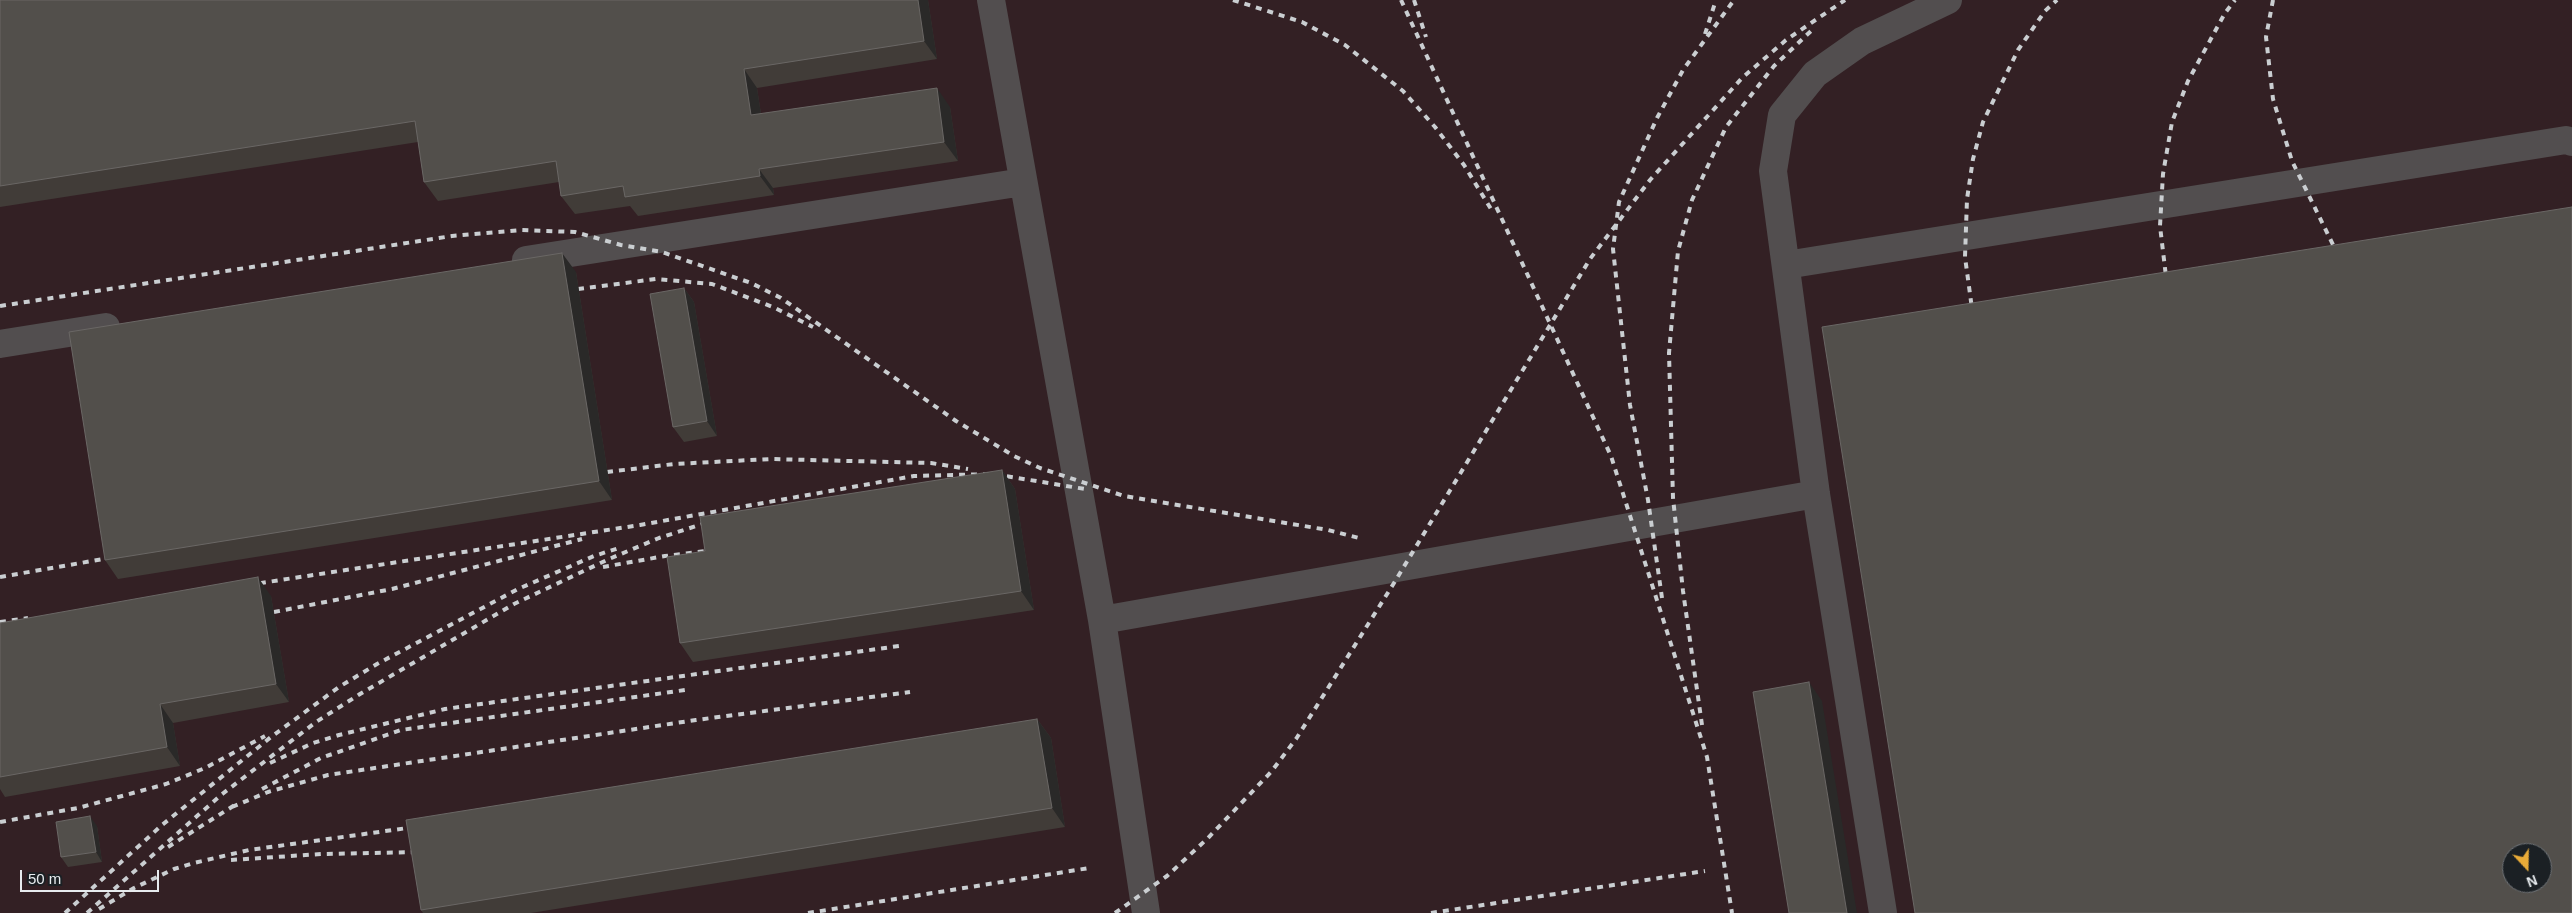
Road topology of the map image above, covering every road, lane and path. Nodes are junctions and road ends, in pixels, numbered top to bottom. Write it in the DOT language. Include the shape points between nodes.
graph roads {
  1 [pos="991,0"];
  2 [pos="1948,0"];
  3 [pos="2572,142"];
  4 [pos="1023,182"];
  5 [pos="502,264"];
  6 [pos="1786,265"];
  7 [pos="128,324"];
  8 [pos="0,344"];
  9 [pos="1816,494"];
  10 [pos="1102,620"];
  11 [pos="1146,913"];
  12 [pos="1883,913"];
  1 -- 4 [label="lane"];
  2 -- 6 [label="lane" via="1862,41 1830,63 1815,74 1782,115 1773,171"];
  3 -- 6 [label="lane" via="2566,140"];
  4 -- 5 [label="lane"];
  4 -- 10 [label="lane"];
  6 -- 9 [label="lane"];
  7 -- 8 [label="lane"];
  9 -- 10 [label="lane"];
  9 -- 12 [label="lane"];
  10 -- 11 [label="lane"];
}
